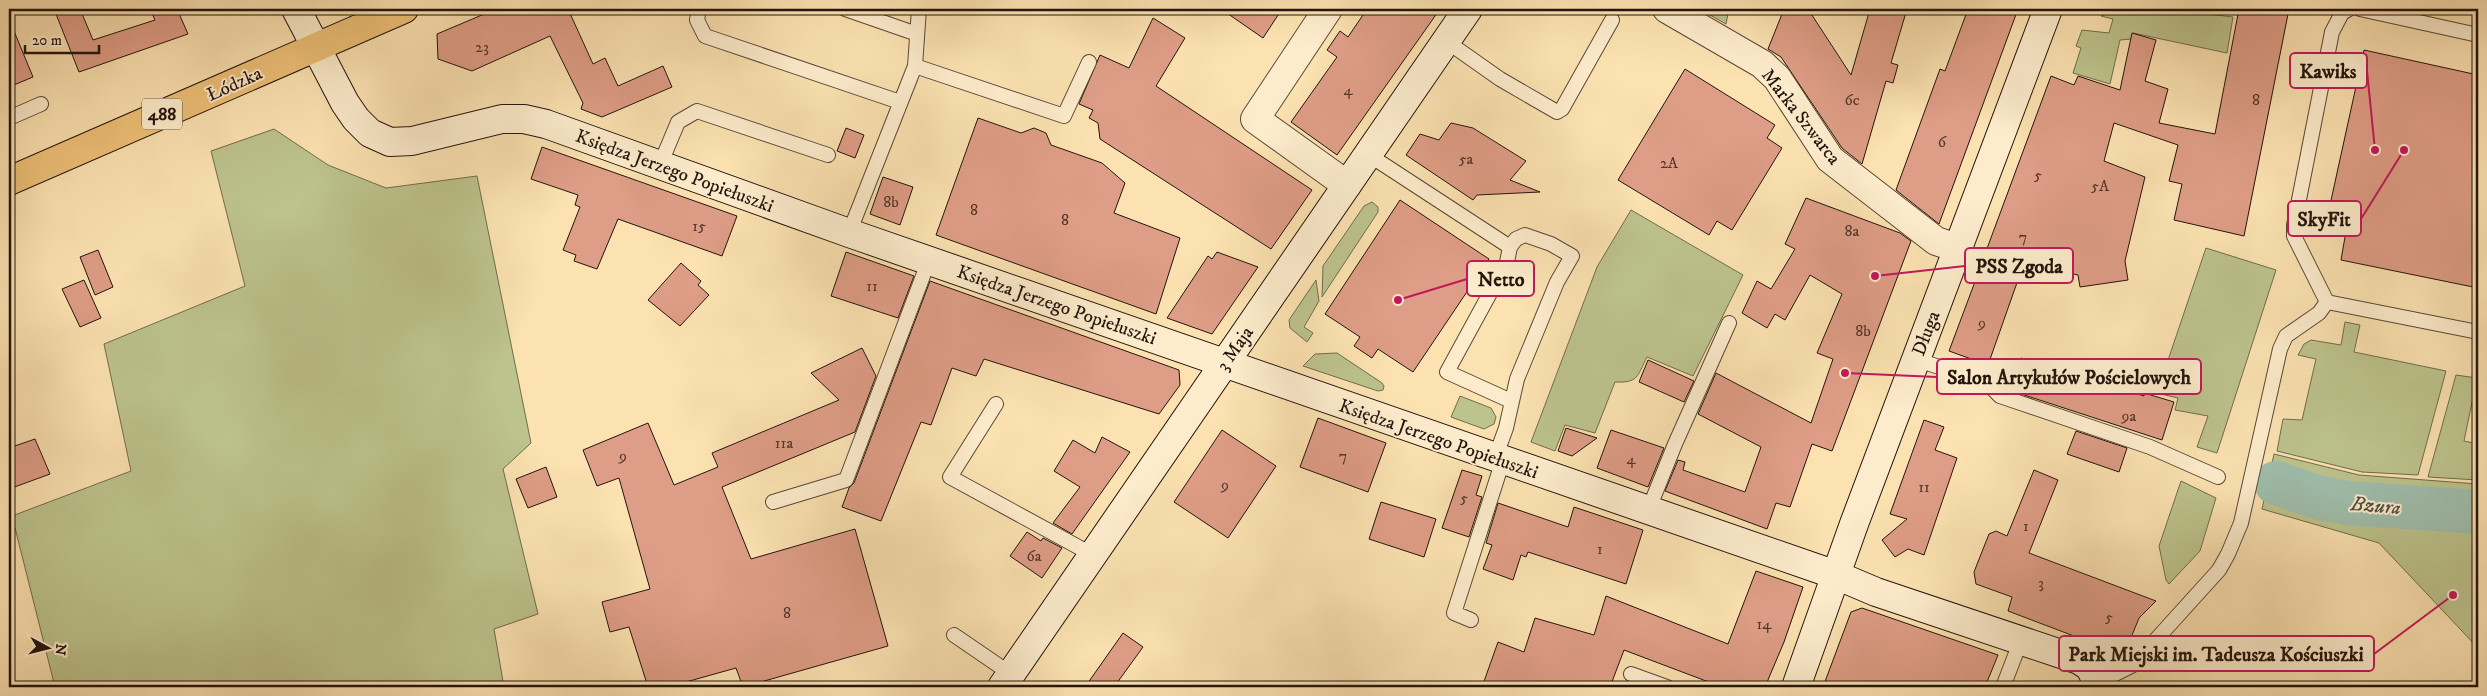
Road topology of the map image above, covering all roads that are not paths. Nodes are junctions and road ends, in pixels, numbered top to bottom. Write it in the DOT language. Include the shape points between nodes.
graph roads {
  1 [pos="296,9"];
  2 [pos="404,9"];
  3 [pos="699,9"];
  4 [pos="845,9"];
  5 [pos="919,9"];
  6 [pos="1328,9"];
  7 [pos="1468,9"];
  8 [pos="1666,9"];
  9 [pos="2048,9"];
  10 [pos="2349,9"];
  11 [pos="2360,9"];
  12 [pos="1612,20"];
  13 [pos="917,34"];
  14 [pos="2478,35"];
  15 [pos="1446,41"];
  16 [pos="315,47"];
  17 [pos="1089,62"];
  18 [pos="914,66"];
  19 [pos="900,102"];
  20 [pos="41,104"];
  21 [pos="9,118"];
  22 [pos="828,155"];
  23 [pos="1369,155"];
  24 [pos="660,165"];
  25 [pos="9,181"];
  26 [pos="1347,185"];
  27 [pos="849,233"];
  28 [pos="1510,247"];
  29 [pos="1957,248"];
  30 [pos="929,260"];
  31 [pos="2327,302"];
  32 [pos="1729,323"];
  33 [pos="2478,332"];
  34 [pos="1915,359"];
  35 [pos="1224,363"];
  36 [pos="1511,401"];
  37 [pos="996,404"];
  38 [pos="1499,459"];
  39 [pos="2218,477"];
  40 [pos="773,502"];
  41 [pos="1648,511"];
  42 [pos="1093,555"];
  43 [pos="1836,574"];
  44 [pos="1471,620"];
  45 [pos="954,635"];
  46 [pos="2021,640"];
  47 [pos="1631,674"];
  48 [pos="1006,681"];
  49 [pos="2098,683"];
  50 [pos="1667,687"];
  51 [pos="1796,687"];
  52 [pos="2003,687"];
  1 -- 16 [label="street, Księdza Jerzego Popiełuszki"];
  2 -- 16 [label="main road, Łódzka / 488"];
  3 -- 19 [label="lane" via="697,20 705,36"];
  4 -- 13 [label="lane"];
  5 -- 13 [label="lane"];
  6 -- 26 [label="street" via="1255,120"];
  7 -- 15 [label="street, 3 Maja"];
  8 -- 29 [label="street, Marka Szwarca" via="1762,64 1777,78 1830,160 1936,240"];
  9 -- 29 [label="street, Długa"];
  10 -- 31 [label="lane" via="2342,13 2332,32 2294,225 2294,236"];
  11 -- 14 [label="lane"];
  12 -- 15 [label="lane" via="1562,109 1557,112 1500,79"];
  13 -- 18 [label="lane"];
  15 -- 23 [label="street, 3 Maja"];
  16 -- 24 [label="street, Księdza Jerzego Popiełuszki" via="356,120 370,133 390,142 412,141 502,119 524,119"];
  16 -- 25 [label="main road, Łódzka / 488"];
  17 -- 18 [label="lane" via="1064,116"];
  18 -- 19 [label="lane"];
  19 -- 27 [label="lane"];
  20 -- 21 [label="lane"];
  22 -- 24 [label="lane" via="697,111 678,122"];
  23 -- 26 [label="street, 3 Maja"];
  23 -- 28 [label="lane"];
  24 -- 27 [label="street, Księdza Jerzego Popiełuszki"];
  26 -- 35 [label="street, 3 Maja"];
  27 -- 30 [label="street, Księdza Jerzego Popiełuszki"];
  28 -- 36 [label="lane" via="1508,262 1447,372"];
  28 -- 36 [label="lane" via="1525,235 1572,256 1536,331"];
  29 -- 34 [label="street, Długa"];
  30 -- 35 [label="street, Księdza Jerzego Popiełuszki"];
  30 -- 40 [label="lane" via="846,480"];
  31 -- 33 [label="lane"];
  31 -- 49 [label="lane" via="2319,313 2286,336 2280,349 2241,523 2219,570 2133,665"];
  32 -- 41 [label="lane"];
  34 -- 39 [label="lane" via="1987,383 2000,396 2150,447"];
  34 -- 43 [label="street, Długa"];
  35 -- 38 [label="street, Księdza Jerzego Popiełuszki"];
  35 -- 42 [label="street, 3 Maja"];
  36 -- 38 [label="lane"];
  37 -- 42 [label="lane" via="950,477"];
  38 -- 41 [label="street, Księdza Jerzego Popiełuszki"];
  38 -- 44 [label="lane" via="1454,613"];
  41 -- 43 [label="street, Księdza Jerzego Popiełuszki"];
  42 -- 48 [label="street, 3 Maja"];
  43 -- 46 [label="street, Księdza Jerzego Popiełuszki" via="1876,592"];
  43 -- 51 [label="street, Długa"];
  45 -- 48 [label="lane"];
  46 -- 49 [label="street, Księdza Jerzego Popiełuszki" via="2079,660 2090,667"];
  46 -- 52 [label="lane"];
  47 -- 50 [label="lane"];
}
